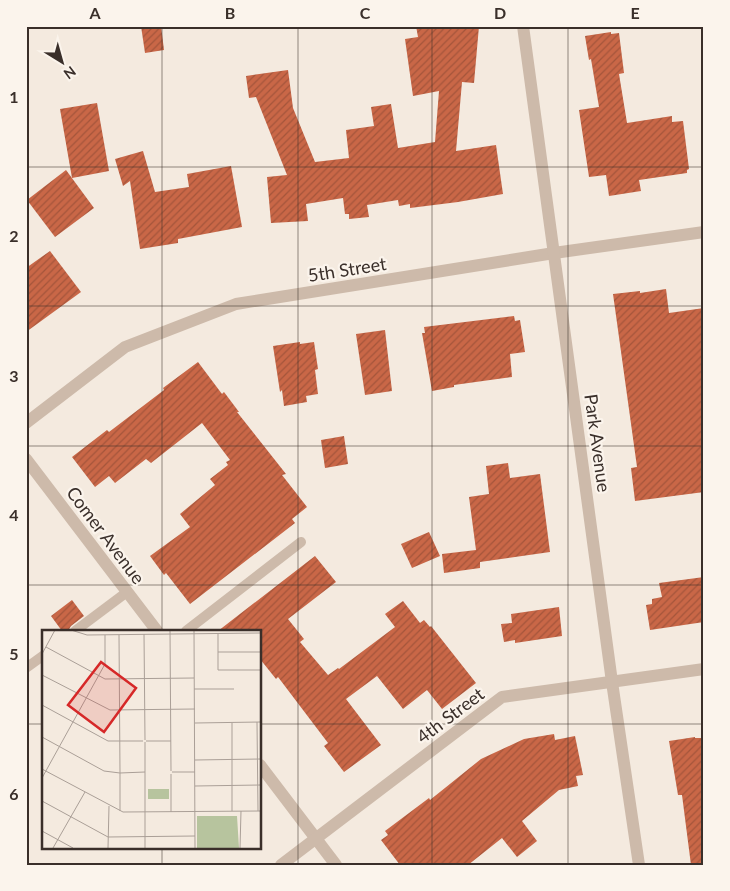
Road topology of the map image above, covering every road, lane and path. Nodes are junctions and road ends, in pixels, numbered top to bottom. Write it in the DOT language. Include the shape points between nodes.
graph roads {
  1 [pos="523,26"];
  2 [pos="704,232"];
  3 [pos="554,253"];
  4 [pos="26,423"];
  5 [pos="26,459"];
  6 [pos="301,542"];
  7 [pos="127,592"];
  8 [pos="76,630"];
  9 [pos="156,630"];
  10 [pos="187,630"];
  11 [pos="42,656"];
  12 [pos="26,668"];
  13 [pos="704,669"];
  14 [pos="612,682"];
  15 [pos="261,766"];
  16 [pos="316,838"];
  17 [pos="281,865"];
  18 [pos="336,865"];
  19 [pos="639,865"];
  1 -- 3 [label="street, Park Avenue"];
  2 -- 3 [label="street, 5th Street"];
  3 -- 4 [label="street, 5th Street" via="236,304 125,347"];
  3 -- 14 [label="street, Park Avenue"];
  5 -- 7 [label="street, Comer Avenue"];
  6 -- 10 [label="lane"];
  7 -- 8 [label="lane"];
  7 -- 9 [label="street, Comer Avenue"];
  11 -- 12 [label="lane"];
  13 -- 14 [label="street, 4th Street"];
  14 -- 16 [label="street, 4th Street" via="502,698"];
  14 -- 19 [label="street, Park Avenue"];
  15 -- 16 [label="street"];
  16 -- 17 [label="street, 4th Street"];
  16 -- 18 [label="street"];
}
